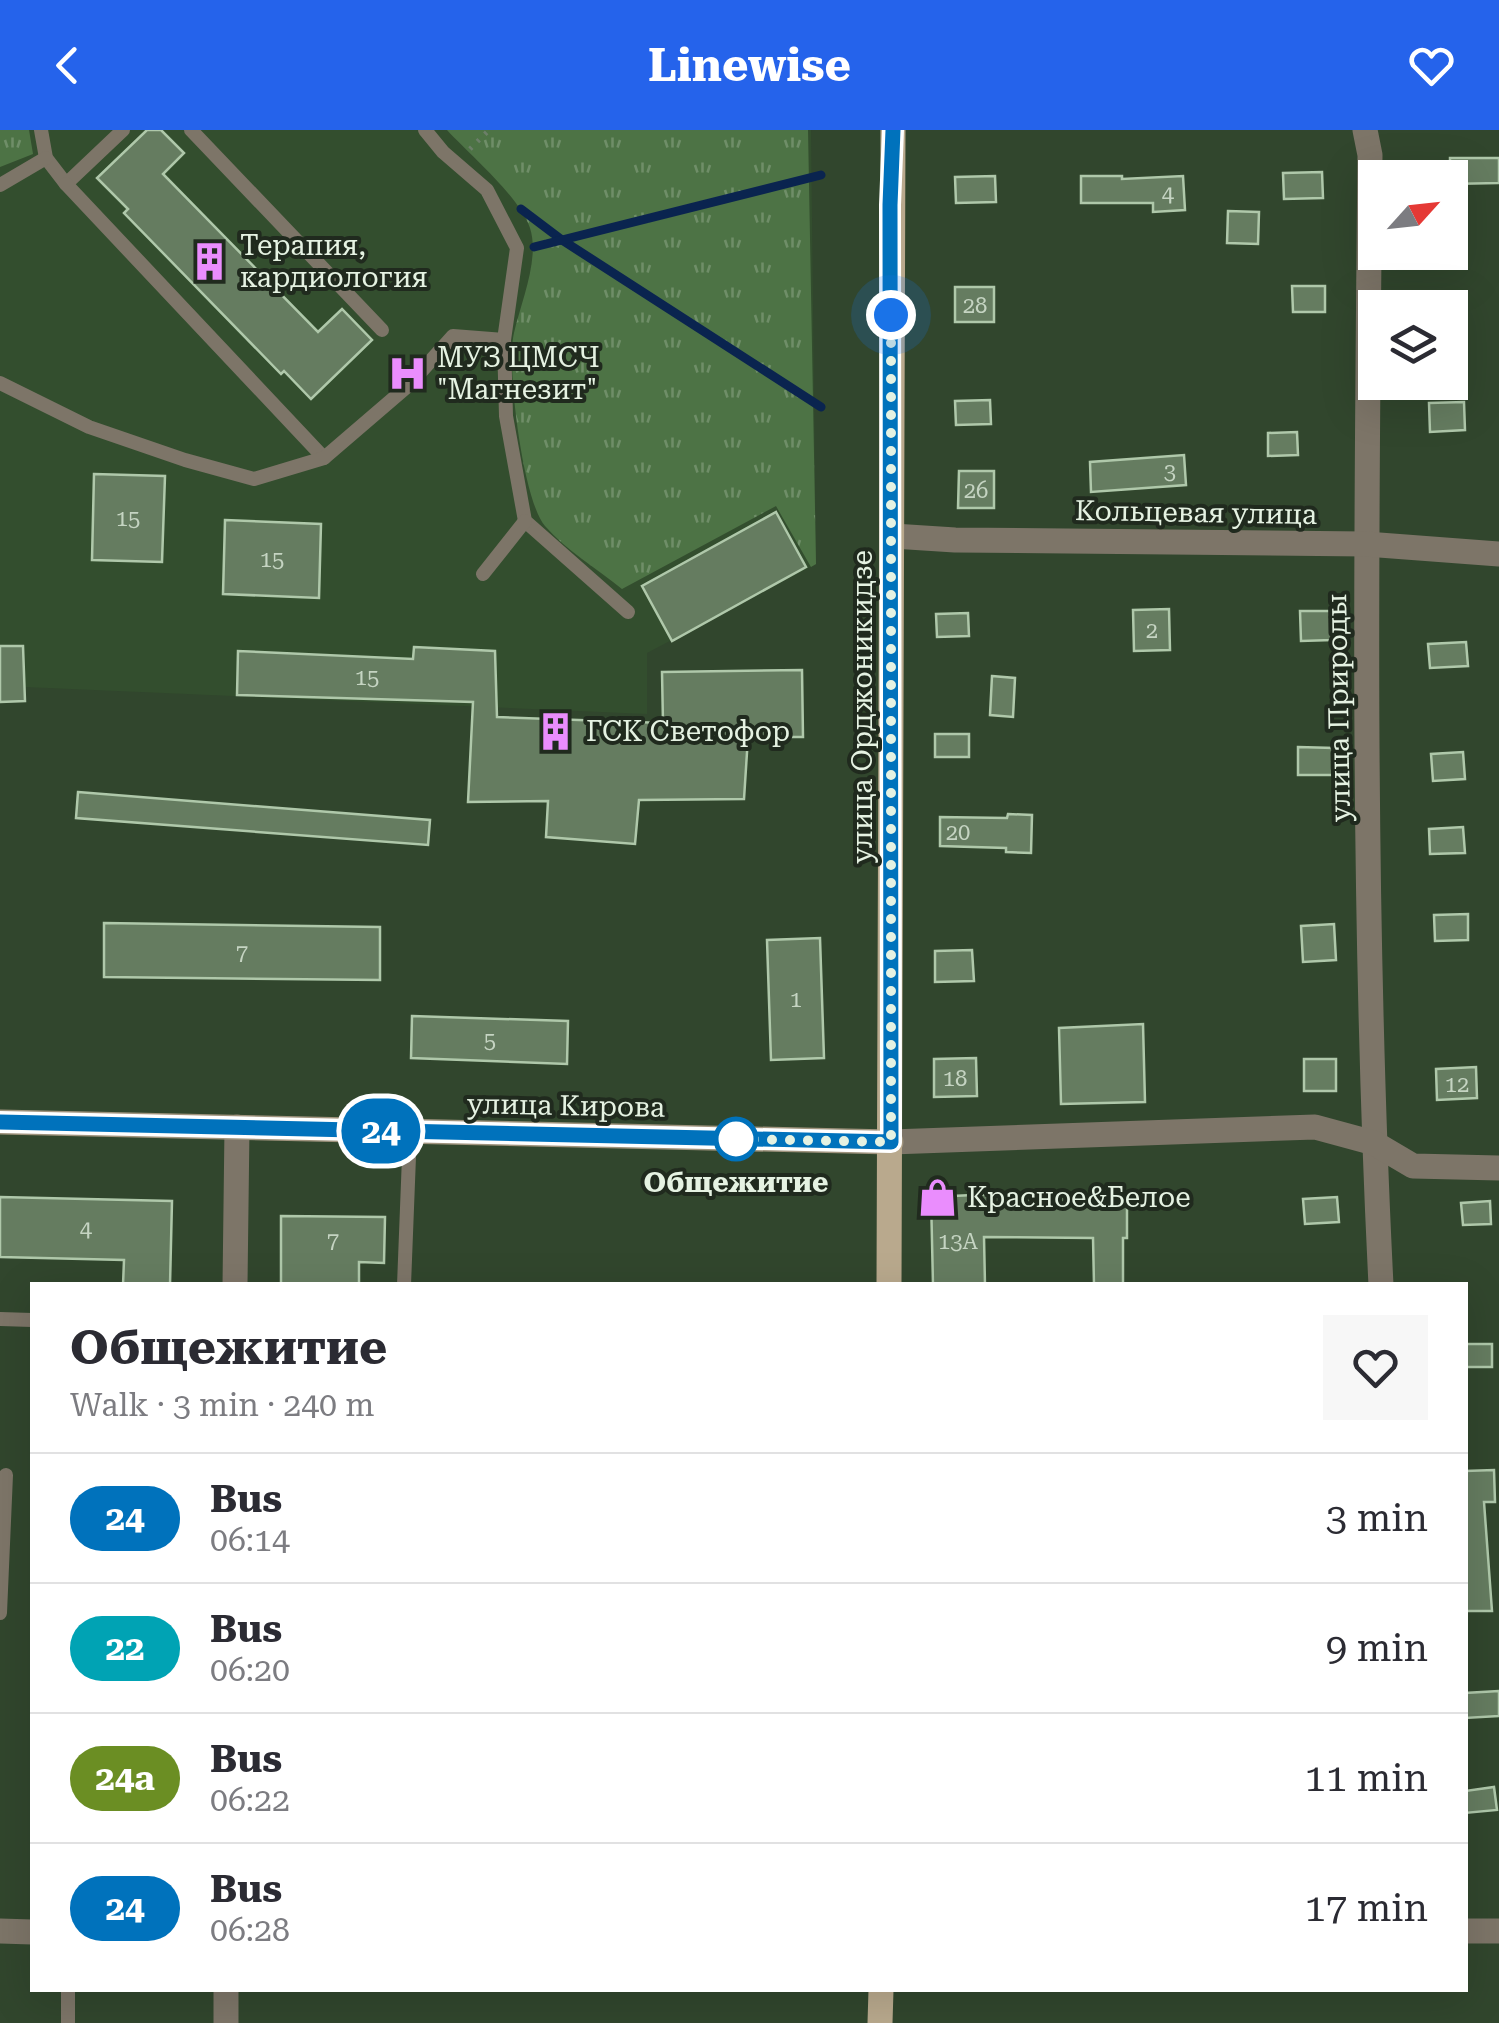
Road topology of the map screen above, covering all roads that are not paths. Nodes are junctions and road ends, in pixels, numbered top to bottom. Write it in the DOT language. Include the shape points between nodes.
graph roads {
  1 [pos="41,130"];
  2 [pos="122,130"];
  3 [pos="191,130"];
  4 [pos="424,130"];
  5 [pos="893,130"];
  6 [pos="1365,130"];
  7 [pos="46,158"];
  8 [pos="66,184"];
  9 [pos="0,185"];
  10 [pos="382,330"];
  11 [pos="504,340"];
  12 [pos="0,382"];
  13 [pos="324,458"];
  14 [pos="525,521"];
  15 [pos="892,536"];
  16 [pos="1366,544"];
  17 [pos="1499,554"];
  18 [pos="483,574"];
  19 [pos="628,612"];
  20 [pos="0,1122"];
  21 [pos="237,1127"];
  22 [pos="410,1131"];
  23 [pos="891,1142"];
  24 [pos="1374,1144"];
  25 [pos="1499,1168"];
  26 [pos="235,1282"];
  27 [pos="404,1282"];
  28 [pos="890,1282"];
  29 [pos="1381,1282"];
  30 [pos="0,1319"];
  31 [pos="30,1320"];
  32 [pos="6,1475"];
  33 [pos="0,1613"];
  34 [pos="0,1931"];
  35 [pos="1468,1931"];
  36 [pos="1499,1931"];
  37 [pos="30,1932"];
  38 [pos="68,1992"];
  39 [pos="226,1992"];
  40 [pos="880,1992"];
  41 [pos="68,2023"];
  42 [pos="226,2023"];
  43 [pos="880,2023"];
  1 -- 7 [label="lane"];
  2 -- 8 [label="lane"];
  3 -- 10 [label="lane"];
  4 -- 11 [label="lane" via="487,190 517,248"];
  5 -- 15 [label="main road, улица Орджоникидзе"];
  6 -- 16 [label="street, улица Природы"];
  7 -- 8 [label="lane"];
  7 -- 9 [label="lane"];
  8 -- 13 [label="lane"];
  11 -- 13 [label="lane" via="453,336 410,385"];
  11 -- 14 [label="lane" via="506,416"];
  12 -- 13 [label="lane" via="90,427 254,479"];
  14 -- 18 [label="lane"];
  14 -- 19 [label="lane"];
  15 -- 16 [label="street, Кольцевая улица"];
  15 -- 23 [label="main road, улица Орджоникидзе"];
  16 -- 17 [label="street, Кольцевая улица"];
  16 -- 24 [label="street, улица Природы"];
  20 -- 21 [label="main road, улица Кирова"];
  21 -- 22 [label="main road, улица Кирова"];
  21 -- 26 [label="street"];
  22 -- 23 [label="main road, улица Кирова"];
  22 -- 27 [label="lane"];
  23 -- 24 [label="street" via="1315,1127"];
  23 -- 28 [label="main road, улица Орджоникидзе"];
  24 -- 25 [label="street" via="1414,1166"];
  24 -- 29 [label="street, улица Природы"];
  30 -- 31 [label="lane"];
  32 -- 33 [label="lane"];
  34 -- 37 [label="street"];
  35 -- 36 [label="street"];
  38 -- 41 [label="lane"];
  39 -- 42 [label="street"];
  40 -- 43 [label="main road"];
}
